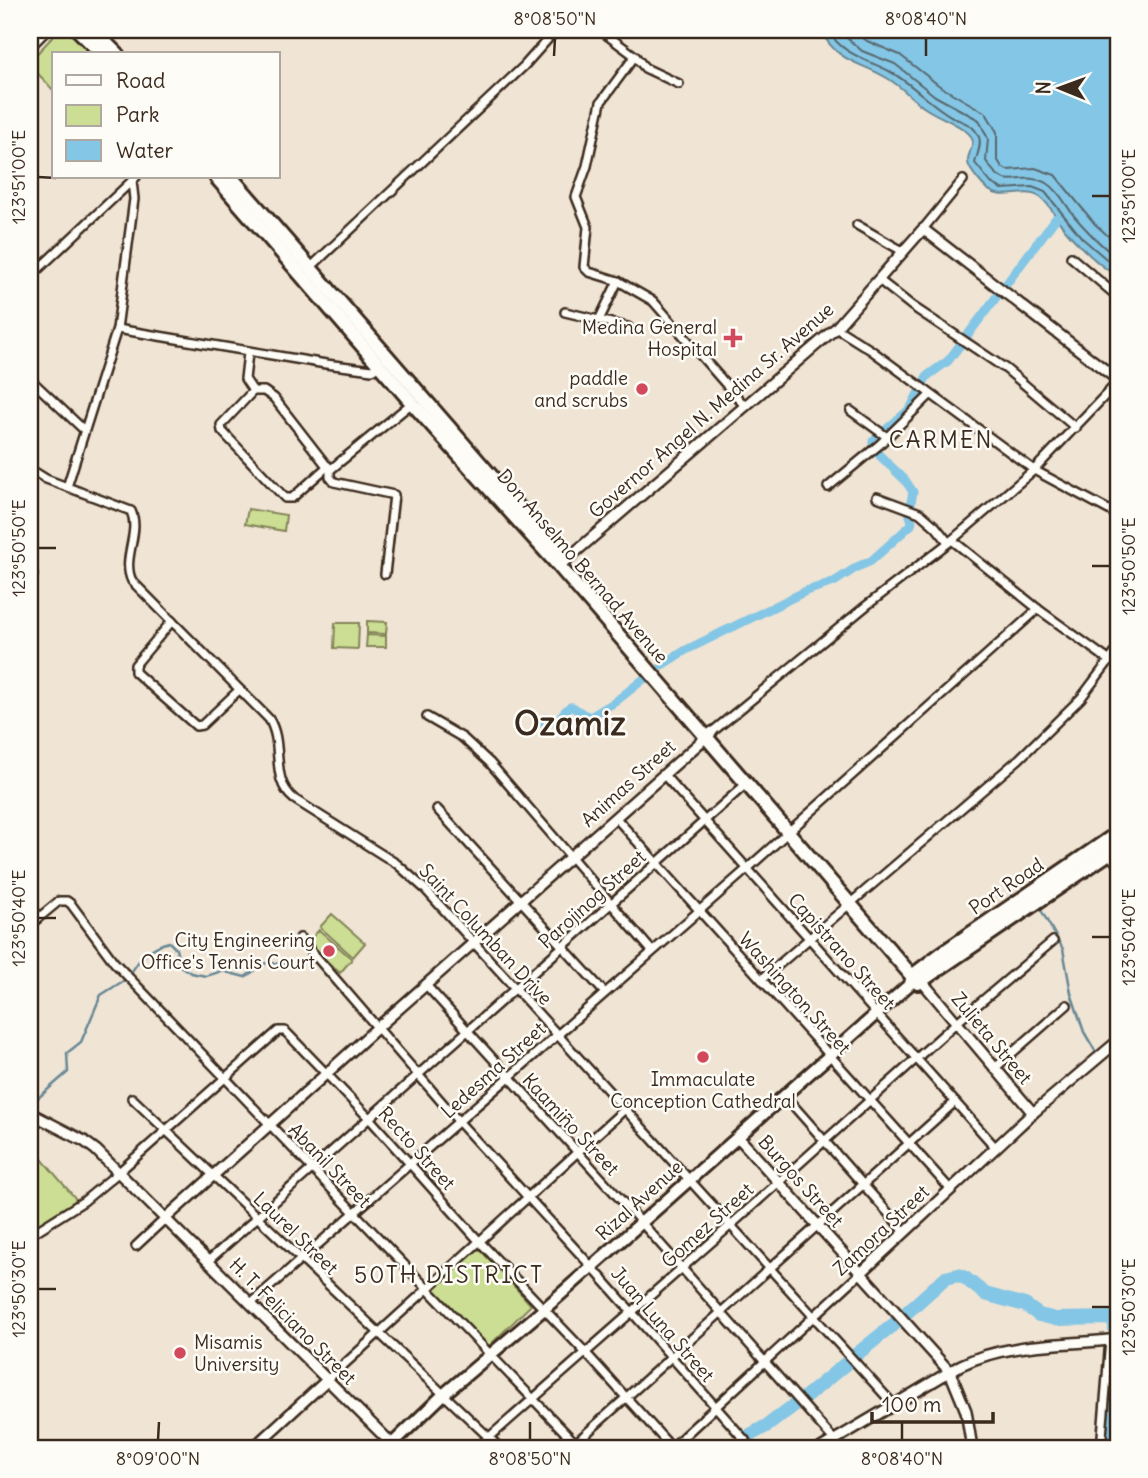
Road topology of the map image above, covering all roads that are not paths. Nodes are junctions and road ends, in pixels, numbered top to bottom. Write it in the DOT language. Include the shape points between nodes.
graph roads {
  1 [pos="47,30"];
  2 [pos="78,30"];
  3 [pos="93,30"];
  4 [pos="556,30"];
  5 [pos="600,30"];
  6 [pos="30,47"];
  7 [pos="100,52"];
  8 [pos="115,52"];
  9 [pos="635,56"];
  10 [pos="679,83"];
  11 [pos="217,178"];
  12 [pos="232,178"];
  13 [pos="134,179"];
  14 [pos="963,180"];
  15 [pos="857,225"];
  16 [pos="923,229"];
  17 [pos="904,252"];
  18 [pos="1071,257"];
  19 [pos="306,272"];
  20 [pos="30,278"];
  21 [pos="879,280"];
  22 [pos="618,281"];
  23 [pos="1118,297"];
  24 [pos="565,312"];
  25 [pos="599,320"];
  26 [pos="628,327"];
  27 [pos="836,328"];
  28 [pos="117,329"];
  29 [pos="248,353"];
  30 [pos="385,363"];
  31 [pos="30,379"];
  32 [pos="1118,381"];
  33 [pos="253,391"];
  34 [pos="928,393"];
  35 [pos="412,403"];
  36 [pos="744,405"];
  37 [pos="851,411"];
  38 [pos="1076,428"];
  39 [pos="84,430"];
  40 [pos="886,437"];
  41 [pos="329,468"];
  42 [pos="478,468"];
  43 [pos="30,469"];
  44 [pos="1034,470"];
  45 [pos="67,487"];
  46 [pos="828,487"];
  47 [pos="877,497"];
  48 [pos="1118,515"];
  49 [pos="950,541"];
  50 [pos="562,563"];
  51 [pos="385,574"];
  52 [pos="1038,609"];
  53 [pos="172,621"];
  54 [pos="1118,649"];
  55 [pos="1110,661"];
  56 [pos="239,690"];
  57 [pos="428,717"];
  58 [pos="709,734"];
  59 [pos="664,775"];
  60 [pos="746,784"];
  61 [pos="437,809"];
  62 [pos="616,818"];
  63 [pos="704,821"];
  64 [pos="791,830"];
  65 [pos="1118,833"];
  66 [pos="1112,852"];
  67 [pos="570,858"];
  68 [pos="657,864"];
  69 [pos="747,869"];
  70 [pos="521,901"];
  71 [pos="853,902"];
  72 [pos="612,903"];
  73 [pos="698,911"];
  74 [pos="30,925"];
  75 [pos="300,938"];
  76 [pos="810,938"];
  77 [pos="1053,942"];
  78 [pos="474,943"];
  79 [pos="564,946"];
  80 [pos="652,951"];
  81 [pos="762,979"];
  82 [pos="918,980"];
  83 [pos="426,985"];
  84 [pos="516,989"];
  85 [pos="604,992"];
  86 [pos="1067,1004"];
  87 [pos="876,1013"];
  88 [pos="956,1023"];
  89 [pos="377,1028"];
  90 [pos="467,1032"];
  91 [pos="557,1033"];
  92 [pos="1118,1041"];
  93 [pos="830,1054"];
  94 [pos="916,1058"];
  95 [pos="995,1068"];
  96 [pos="418,1073"];
  97 [pos="326,1074"];
  98 [pos="508,1078"];
  99 [pos="225,1079"];
  100 [pos="784,1095"];
  101 [pos="132,1098"];
  102 [pos="870,1099"];
  103 [pos="955,1102"];
  104 [pos="625,1109"];
  105 [pos="30,1113"];
  106 [pos="1033,1113"];
  107 [pos="369,1118"];
  108 [pos="459,1122"];
  109 [pos="269,1124"];
  110 [pos="167,1130"];
  111 [pos="738,1137"];
  112 [pos="824,1140"];
  113 [pos="909,1143"];
  114 [pos="996,1148"];
  115 [pos="577,1153"];
  116 [pos="411,1164"];
  117 [pos="312,1169"];
  118 [pos="120,1172"];
  119 [pos="213,1174"];
  120 [pos="690,1178"];
  121 [pos="778,1182"];
  122 [pos="863,1184"];
  123 [pos="951,1190"];
  124 [pos="529,1197"];
  125 [pos="354,1214"];
  126 [pos="257,1217"];
  127 [pos="166,1218"];
  128 [pos="640,1222"];
  129 [pos="732,1224"];
  130 [pos="818,1225"];
  131 [pos="905,1232"];
  132 [pos="30,1235"];
  133 [pos="479,1241"];
  134 [pos="136,1246"];
  135 [pos="301,1260"];
  136 [pos="208,1261"];
  137 [pos="591,1266"];
  138 [pos="771,1267"];
  139 [pos="681,1269"];
  140 [pos="861,1273"];
  141 [pos="427,1290"];
  142 [pos="250,1304"];
  143 [pos="543,1310"];
  144 [pos="632,1312"];
  145 [pos="720,1313"];
  146 [pos="814,1316"];
  147 [pos="379,1334"];
  148 [pos="1114,1340"];
  149 [pos="585,1352"];
  150 [pos="490,1354"];
  151 [pos="671,1357"];
  152 [pos="764,1363"];
  153 [pos="950,1372"];
  154 [pos="327,1380"];
  155 [pos="444,1394"];
  156 [pos="626,1398"];
  157 [pos="532,1399"];
  158 [pos="894,1405"];
  159 [pos="715,1408"];
  160 [pos="489,1438"];
  161 [pos="834,1440"];
  162 [pos="392,1447"];
  163 [pos="575,1447"];
  164 [pos="253,1448"];
  165 [pos="477,1448"];
  166 [pos="500,1448"];
  167 [pos="672,1448"];
  168 [pos="752,1448"];
  169 [pos="821,1448"];
  170 [pos="972,1448"];
  171 [pos="1101,1448"];
  1 -- 6 [label="street"];
  2 -- 7 [label="main road"];
  3 -- 8 [label="main road"];
  4 -- 19 [label="street" via="524,66"];
  5 -- 9 [label="street"];
  9 -- 10 [label="street" via="645,68"];
  9 -- 22 [label="street" via="601,102 576,197 588,228 584,267"];
  11 -- 19 [label="main road, Don Anselmo Bernad Avenue"];
  12 -- 19 [label="main road, Don Anselmo Bernad Avenue"];
  13 -- 20 [label="street"];
  13 -- 28 [label="street"];
  14 -- 16 [label="street, Governor Angel N. Medina Sr. Avenue"];
  15 -- 17 [label="street"];
  16 -- 17 [label="street, Governor Angel N. Medina Sr. Avenue"];
  16 -- 32 [label="street"];
  17 -- 21 [label="street, Governor Angel N. Medina Sr. Avenue"];
  18 -- 23 [label="street"];
  19 -- 30 [label="main road, Don Anselmo Bernad Avenue"];
  21 -- 27 [label="street, Governor Angel N. Medina Sr. Avenue"];
  21 -- 38 [label="street" via="1006,369"];
  22 -- 25 [label="street"];
  22 -- 36 [label="street" via="653,301"];
  24 -- 25 [label="street"];
  25 -- 26 [label="street"];
  27 -- 34 [label="street"];
  27 -- 36 [label="street, Governor Angel N. Medina Sr. Avenue"];
  28 -- 29 [label="street"];
  28 -- 39 [label="street"];
  29 -- 30 [label="street" via="368,370"];
  29 -- 33 [label="street" via="244,379"];
  30 -- 35 [label="main road, Don Anselmo Bernad Avenue"];
  30 -- 42 [label="main road, Don Anselmo Bernad Avenue"];
  31 -- 39 [label="street"];
  32 -- 38 [label="street, Animas Street"];
  33 -- 41 [label="street" via="274,398"];
  33 -- 41 [label="street" via="220,427 283,497 292,498"];
  34 -- 40 [label="street"];
  34 -- 44 [label="street"];
  35 -- 41 [label="street"];
  35 -- 42 [label="main road, Don Anselmo Bernad Avenue"];
  36 -- 50 [label="street, Governor Angel N. Medina Sr. Avenue"];
  37 -- 40 [label="street"];
  38 -- 44 [label="street, Animas Street"];
  39 -- 45 [label="street"];
  40 -- 46 [label="street"];
  41 -- 51 [label="street" via="334,482 394,495"];
  42 -- 50 [label="main road, Don Anselmo Bernad Avenue"];
  43 -- 45 [label="street, Saint Columban Drive"];
  44 -- 48 [label="street"];
  44 -- 49 [label="street, Animas Street"];
  45 -- 53 [label="street, Saint Columban Drive" via="131,512 130,575"];
  47 -- 49 [label="street" via="911,510"];
  49 -- 52 [label="street"];
  49 -- 58 [label="street, Animas Street"];
  50 -- 58 [label="main road, Don Anselmo Bernad Avenue"];
  52 -- 55 [label="street"];
  52 -- 64 [label="street, Ledesma Street"];
  53 -- 56 [label="street, Saint Columban Drive"];
  53 -- 56 [label="street" via="135,665 135,672 197,726"];
  54 -- 55 [label="street"];
  55 -- 71 [label="street" via="1052,729"];
  56 -- 78 [label="street, Saint Columban Drive" via="274,727 283,788 412,876"];
  57 -- 67 [label="street" via="484,756"];
  58 -- 59 [label="street, Animas Street"];
  58 -- 60 [label="main road, Don Anselmo Bernad Avenue"];
  58 -- 64 [label="main road, Don Anselmo Bernad Avenue"];
  59 -- 62 [label="street, Animas Street"];
  59 -- 63 [label="street, Capistrano Street"];
  60 -- 63 [label="street, Parojinog Street"];
  60 -- 64 [label="main road, Don Anselmo Bernad Avenue"];
  61 -- 70 [label="street"];
  62 -- 67 [label="street, Animas Street"];
  62 -- 68 [label="street, Washington Street"];
  63 -- 68 [label="street, Parojinog Street"];
  63 -- 69 [label="street, Capistrano Street"];
  64 -- 69 [label="street, Ledesma Street"];
  64 -- 71 [label="main road, Don Anselmo Bernad Avenue"];
  65 -- 66 [label="main road, Port Road"];
  66 -- 82 [label="main road, Port Road" via="1029,900"];
  67 -- 70 [label="street, Animas Street"];
  67 -- 72 [label="street"];
  68 -- 72 [label="street, Parojinog Street"];
  68 -- 73 [label="street, Washington Street"];
  69 -- 73 [label="street, Ledesma Street"];
  69 -- 76 [label="street, Capistrano Street"];
  70 -- 78 [label="street, Animas Street"];
  70 -- 79 [label="street"];
  71 -- 76 [label="street"];
  71 -- 82 [label="main road, Don Anselmo Bernad Avenue"];
  72 -- 79 [label="street, Parojinog Street"];
  72 -- 80 [label="street"];
  73 -- 80 [label="street, Ledesma Street"];
  73 -- 81 [label="street, Washington Street"];
  74 -- 99 [label="street, Abanil Street" via="54,903 63,900 71,904 114,962"];
  75 -- 89 [label="street, Juan Luna Street"];
  76 -- 81 [label="street"];
  76 -- 87 [label="street, Capistrano Street"];
  77 -- 88 [label="street, Gomez Street"];
  78 -- 83 [label="street, Animas Street"];
  78 -- 84 [label="street, Saint Columban Drive"];
  79 -- 84 [label="street, Parojinog Street"];
  79 -- 85 [label="street"];
  80 -- 85 [label="street, Ledesma Street"];
  81 -- 93 [label="street, Washington Street"];
  82 -- 87 [label="main road, Rizal Avenue"];
  82 -- 88 [label="street, Zulieta Street"];
  83 -- 89 [label="street, Animas Street"];
  83 -- 90 [label="street, Kaamiño Street"];
  84 -- 90 [label="street, Parojinog Street"];
  84 -- 91 [label="street, Saint Columban Drive"];
  85 -- 91 [label="street, Ledesma Street"];
  86 -- 95 [label="street"];
  87 -- 93 [label="main road, Rizal Avenue"];
  87 -- 94 [label="street, Capistrano Street"];
  88 -- 94 [label="street, Gomez Street"];
  88 -- 95 [label="street, Zulieta Street"];
  89 -- 96 [label="street, Juan Luna Street"];
  89 -- 97 [label="street, Animas Street"];
  90 -- 96 [label="street, Parojinog Street"];
  90 -- 98 [label="street, Kaamiño Street"];
  91 -- 98 [label="street, Ledesma Street"];
  91 -- 104 [label="street, Saint Columban Drive"];
  92 -- 106 [label="street, Zamora Street"];
  93 -- 100 [label="main road, Rizal Avenue"];
  93 -- 102 [label="street, Washington Street"];
  94 -- 102 [label="street, Gomez Street"];
  94 -- 103 [label="street, Capistrano Street"];
  95 -- 106 [label="street, Zulieta Street"];
  96 -- 107 [label="street, Parojinog Street"];
  96 -- 108 [label="street, Juan Luna Street"];
  97 -- 99 [label="street, Recto Street" via="281,1031"];
  97 -- 107 [label="street, Recto Street"];
  97 -- 109 [label="street, Animas Street"];
  98 -- 108 [label="street, Ledesma Street"];
  98 -- 115 [label="street, Kaamiño Street"];
  99 -- 109 [label="street, Abanil Street"];
  99 -- 110 [label="street, Recto Street"];
  100 -- 111 [label="main road, Rizal Avenue"];
  100 -- 112 [label="street"];
  101 -- 110 [label="street, Laurel Street"];
  102 -- 112 [label="street, Gomez Street"];
  102 -- 113 [label="street, Washington Street"];
  103 -- 113 [label="street"];
  103 -- 114 [label="street, Capistrano Street"];
  104 -- 115 [label="street"];
  104 -- 120 [label="street, Saint Columban Drive"];
  105 -- 118 [label="street, H. T. Feliciano Street" via="84,1141"];
  106 -- 114 [label="street, Zamora Street"];
  107 -- 116 [label="street, Recto Street"];
  107 -- 117 [label="street, Parojinog Street"];
  108 -- 116 [label="street, Ledesma Street"];
  108 -- 124 [label="street, Juan Luna Street"];
  109 -- 117 [label="street, Abanil Street"];
  109 -- 119 [label="street, Animas Street"];
  110 -- 118 [label="street, Recto Street"];
  110 -- 119 [label="street, Laurel Street"];
  111 -- 120 [label="main road, Rizal Avenue"];
  111 -- 121 [label="street, Burgos Street"];
  112 -- 121 [label="street, Gomez Street"];
  112 -- 122 [label="street"];
  113 -- 122 [label="street"];
  113 -- 123 [label="street, Washington Street"];
  114 -- 123 [label="street, Zamora Street"];
  115 -- 124 [label="street"];
  115 -- 128 [label="street, Kaamiño Street"];
  116 -- 125 [label="street, Ledesma Street"];
  116 -- 133 [label="street, Recto Street"];
  117 -- 125 [label="street, Abanil Street"];
  117 -- 126 [label="street, Parojinog Street"];
  118 -- 127 [label="street, H. T. Feliciano Street"];
  118 -- 132 [label="street, Recto Street"];
  119 -- 126 [label="street, Laurel Street"];
  119 -- 127 [label="street, Animas Street"];
  120 -- 128 [label="main road, Rizal Avenue"];
  120 -- 129 [label="street, Saint Columban Drive"];
  121 -- 129 [label="street, Gomez Street"];
  121 -- 130 [label="street, Burgos Street"];
  122 -- 130 [label="street"];
  122 -- 131 [label="street"];
  123 -- 131 [label="street, Zamora Street"];
  124 -- 133 [label="street"];
  124 -- 137 [label="street, Juan Luna Street"];
  125 -- 135 [label="street, Ledesma Street"];
  125 -- 141 [label="street, Abanil Street"];
  126 -- 135 [label="street, Laurel Street"];
  126 -- 136 [label="street, Parojinog Street"];
  127 -- 134 [label="street"];
  127 -- 136 [label="street, H. T. Feliciano Street"];
  128 -- 137 [label="main road, Rizal Avenue"];
  128 -- 139 [label="street, Kaamiño Street"];
  129 -- 138 [label="street, Saint Columban Drive"];
  129 -- 139 [label="street, Gomez Street"];
  130 -- 138 [label="street"];
  130 -- 140 [label="street, Burgos Street"];
  131 -- 140 [label="street, Zamora Street"];
  133 -- 141 [label="street"];
  133 -- 143 [label="street, Recto Street"];
  135 -- 142 [label="street, Ledesma Street"];
  135 -- 147 [label="street, Laurel Street"];
  136 -- 142 [label="street, H. T. Feliciano Street"];
  137 -- 143 [label="main road, Rizal Avenue"];
  137 -- 144 [label="street, Juan Luna Street"];
  138 -- 145 [label="street"];
  138 -- 146 [label="street, Saint Columban Drive"];
  139 -- 144 [label="street, Gomez Street"];
  139 -- 145 [label="street, Kaamiño Street"];
  140 -- 146 [label="street, Zamora Street"];
  140 -- 153 [label="street, Burgos Street"];
  141 -- 147 [label="street"];
  141 -- 150 [label="street, Abanil Street"];
  142 -- 154 [label="street, H. T. Feliciano Street"];
  143 -- 149 [label="street, Recto Street"];
  143 -- 150 [label="main road, Rizal Avenue"];
  144 -- 149 [label="street, Gomez Street"];
  144 -- 151 [label="street, Juan Luna Street"];
  145 -- 151 [label="street"];
  145 -- 152 [label="street, Kaamiño Street"];
  146 -- 152 [label="street, Zamora Street"];
  146 -- 158 [label="street, Saint Columban Drive"];
  147 -- 154 [label="street"];
  147 -- 155 [label="street, Laurel Street"];
  148 -- 153 [label="street" via="999,1351"];
  148 -- 171 [label="street"];
  149 -- 156 [label="street, Recto Street"];
  149 -- 157 [label="street, Gomez Street"];
  150 -- 155 [label="main road, Rizal Avenue"];
  150 -- 157 [label="street, Abanil Street"];
  151 -- 156 [label="street"];
  151 -- 159 [label="street, Juan Luna Street"];
  152 -- 159 [label="street, Zamora Street"];
  152 -- 161 [label="street, Kaamiño Street"];
  153 -- 158 [label="street"];
  153 -- 170 [label="street, Burgos Street" via="967,1411"];
  154 -- 162 [label="street, H. T. Feliciano Street"];
  154 -- 164 [label="street"];
  155 -- 160 [label="street, Laurel Street"];
  155 -- 162 [label="main road, Rizal Avenue"];
  156 -- 163 [label="street"];
  156 -- 167 [label="street, Recto Street"];
  157 -- 160 [label="street, Gomez Street"];
  157 -- 163 [label="street, Abanil Street"];
  158 -- 161 [label="street"];
  159 -- 167 [label="street, Zamora Street"];
  159 -- 168 [label="street, Juan Luna Street"];
  160 -- 165 [label="street, Gomez Street"];
  160 -- 166 [label="street, Laurel Street"];
  161 -- 169 [label="street"];
}
